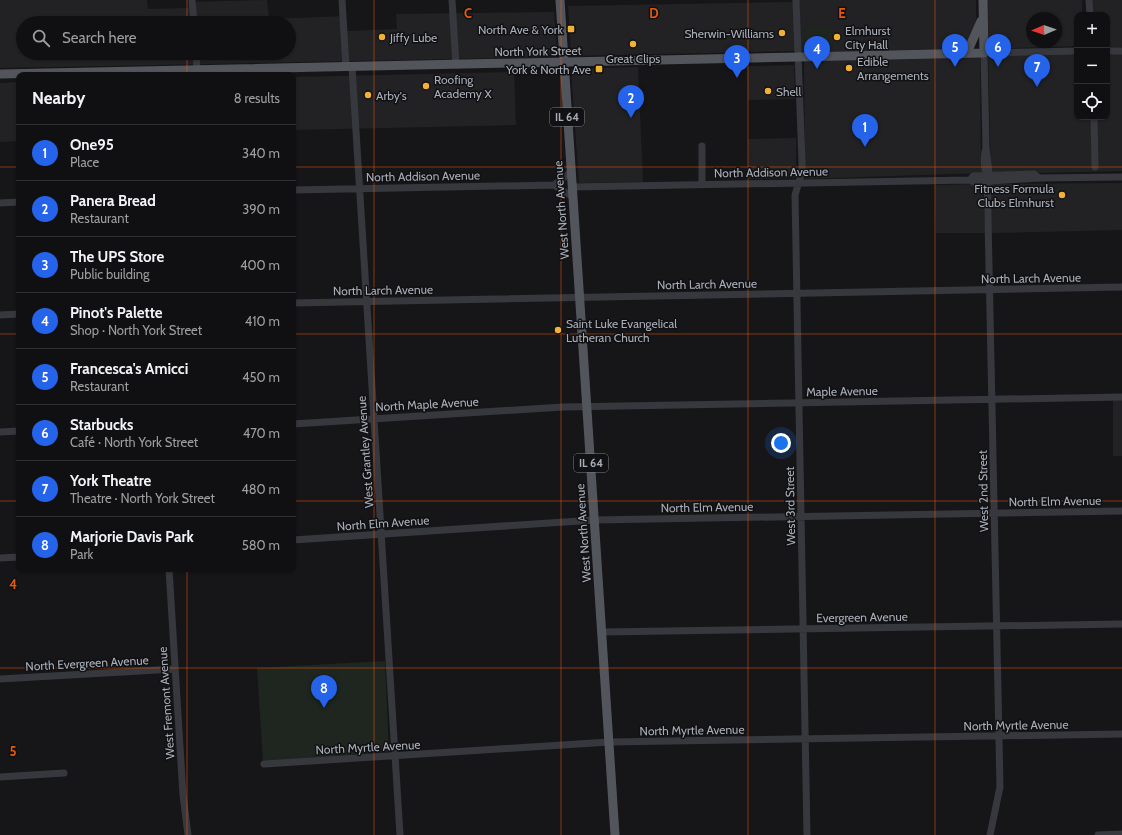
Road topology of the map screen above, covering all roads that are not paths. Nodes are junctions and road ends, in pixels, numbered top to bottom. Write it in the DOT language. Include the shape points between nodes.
graph roads {
  1 [pos="192,0"];
  2 [pos="342,0"];
  3 [pos="452,0"];
  4 [pos="560,0"];
  5 [pos="796,0"];
  6 [pos="983,0"];
  7 [pos="1089,0"];
  8 [pos="1090,12"];
  9 [pos="983,14"];
  10 [pos="193,16"];
  11 [pos="1074,51"];
  12 [pos="1110,51"];
  13 [pos="1122,51"];
  14 [pos="984,53"];
  15 [pos="959,54"];
  16 [pos="798,57"];
  17 [pos="196,60"];
  18 [pos="564,63"];
  19 [pos="456,65"];
  20 [pos="349,67"];
  21 [pos="197,70"];
  22 [pos="158,72"];
  23 [pos="0,74"];
  24 [pos="16,74"];
  25 [pos="1094,120"];
  26 [pos="702,146"];
  27 [pos="1095,167"];
  28 [pos="571,172"];
  29 [pos="1122,177"];
  30 [pos="988,179"];
  31 [pos="799,183"];
  32 [pos="702,184"];
  33 [pos="554,185"];
  34 [pos="572,187"];
  35 [pos="359,189"];
  36 [pos="296,190"];
  37 [pos="573,197"];
  38 [pos="16,202"];
  39 [pos="0,203"];
  40 [pos="1122,287"];
  41 [pos="990,290"];
  42 [pos="797,293"];
  43 [pos="579,297"];
  44 [pos="366,302"];
  45 [pos="296,304"];
  46 [pos="16,314"];
  47 [pos="0,315"];
  48 [pos="1122,397"];
  49 [pos="992,400"];
  50 [pos="799,403"];
  51 [pos="563,407"];
  52 [pos="587,407"];
  53 [pos="373,419"];
  54 [pos="296,424"];
  55 [pos="16,431"];
  56 [pos="0,432"];
  57 [pos="1122,511"];
  58 [pos="995,514"];
  59 [pos="801,517"];
  60 [pos="595,520"];
  61 [pos="381,534"];
  62 [pos="296,540"];
  63 [pos="16,557"];
  64 [pos="0,558"];
  65 [pos="169,572"];
  66 [pos="1122,624"];
  67 [pos="997,626"];
  68 [pos="804,629"];
  69 [pos="602,632"];
  70 [pos="175,669"];
  71 [pos="0,679"];
  72 [pos="1122,734"];
  73 [pos="999,736"];
  74 [pos="806,740"];
  75 [pos="609,742"];
  76 [pos="394,757"];
  77 [pos="264,764"];
  78 [pos="64,773"];
  79 [pos="0,777"];
  80 [pos="1122,834"];
  81 [pos="188,835"];
  82 [pos="400,835"];
  83 [pos="614,835"];
  84 [pos="807,835"];
  85 [pos="990,835"];
  86 [pos="1098,835"];
  1 -- 10 [label="street"];
  2 -- 20 [label="street, West Grantley Avenue"];
  3 -- 19 [label="street"];
  4 -- 18 [label="main road, IL 64"];
  5 -- 16 [label="street, West 3rd Street"];
  6 -- 9 [label="main road"];
  7 -- 8 [label="street"];
  9 -- 14 [label="main road"];
  9 -- 15 [label="main road" via="970,46"];
  11 -- 14 [label="street, North York Street"];
  12 -- 13 [label="street"];
  14 -- 15 [label="main road, North York Street"];
  14 -- 30 [label="street, West 2nd Street" via="984,155"];
  15 -- 16 [label="main road, North York Street"];
  16 -- 18 [label="main road, North York Street"];
  16 -- 31 [label="street, West 3rd Street" via="802,162"];
  17 -- 21 [label="street"];
  18 -- 19 [label="main road, North York Street"];
  18 -- 28 [label="main road, West North Avenue / IL 64"];
  19 -- 20 [label="main road, North York Street"];
  20 -- 21 [label="main road, North York Street"];
  20 -- 35 [label="street, West Grantley Avenue"];
  21 -- 22 [label="main road, North York Street"];
  23 -- 24 [label="main road, North York Street"];
  25 -- 27 [label="street"];
  26 -- 32 [label="street"];
  28 -- 33 [label="street"];
  28 -- 34 [label="main road, West North Avenue / IL 64"];
  29 -- 30 [label="street, North Addison Avenue" via="1036,176"];
  30 -- 31 [label="street, North Addison Avenue" via="974,182 970,180"];
  30 -- 41 [label="street, West 2nd Street"];
  31 -- 32 [label="street, North Addison Avenue"];
  31 -- 42 [label="street, West 3rd Street" via="795,195"];
  32 -- 34 [label="street, North Addison Avenue"];
  33 -- 35 [label="street, North Addison Avenue"];
  33 -- 37 [label="street"];
  34 -- 37 [label="main road, West North Avenue / IL 64"];
  35 -- 36 [label="street, North Addison Avenue"];
  35 -- 44 [label="street, West Grantley Avenue"];
  37 -- 43 [label="main road, West North Avenue / IL 64"];
  38 -- 39 [label="street"];
  40 -- 41 [label="street, North Larch Avenue"];
  41 -- 42 [label="street, North Larch Avenue"];
  41 -- 49 [label="street, West 2nd Street"];
  42 -- 43 [label="street, North Larch Avenue"];
  42 -- 50 [label="street, West 3rd Street"];
  43 -- 44 [label="street, North Larch Avenue"];
  43 -- 52 [label="main road, West North Avenue / IL 64"];
  44 -- 45 [label="street, North Larch Avenue"];
  44 -- 53 [label="street, West Grantley Avenue"];
  46 -- 47 [label="street"];
  48 -- 49 [label="street, Maple Avenue"];
  49 -- 50 [label="street, Maple Avenue"];
  49 -- 58 [label="street, West 2nd Street"];
  50 -- 52 [label="street, Maple Avenue"];
  50 -- 59 [label="street, West 3rd Street"];
  51 -- 52 [label="street, Maple Avenue"];
  51 -- 53 [label="street, North Maple Avenue"];
  52 -- 60 [label="main road, West North Avenue / IL 64"];
  53 -- 54 [label="street, North Maple Avenue"];
  53 -- 61 [label="street, West Grantley Avenue"];
  55 -- 56 [label="street"];
  57 -- 58 [label="street, North Elm Avenue"];
  58 -- 59 [label="street, North Elm Avenue"];
  58 -- 67 [label="street, West 2nd Street"];
  59 -- 60 [label="street, North Elm Avenue"];
  59 -- 68 [label="street, West 3rd Street"];
  60 -- 61 [label="street, North Elm Avenue"];
  60 -- 69 [label="main road, West North Avenue / IL 64"];
  61 -- 62 [label="street, North Elm Avenue"];
  61 -- 76 [label="street, West Grantley Avenue"];
  63 -- 64 [label="street"];
  65 -- 70 [label="street, West Fremont Avenue"];
  66 -- 67 [label="street, Evergreen Avenue"];
  67 -- 68 [label="street, Evergreen Avenue"];
  67 -- 73 [label="street, West 2nd Street"];
  68 -- 69 [label="street, Evergreen Avenue"];
  68 -- 74 [label="street, West 3rd Street"];
  69 -- 75 [label="main road, West North Avenue / IL 64"];
  70 -- 71 [label="street, North Evergreen Avenue"];
  70 -- 81 [label="street, West Fremont Avenue" via="183,802"];
  72 -- 73 [label="street, North Myrtle Avenue"];
  73 -- 74 [label="street, North Myrtle Avenue"];
  73 -- 85 [label="street, West 2nd Street" via="1000,787"];
  74 -- 75 [label="street, North Myrtle Avenue"];
  74 -- 84 [label="street, West 3rd Street"];
  75 -- 76 [label="street, North Myrtle Avenue"];
  75 -- 83 [label="main road, West North Avenue / IL 64"];
  76 -- 77 [label="street, North Myrtle Avenue"];
  76 -- 82 [label="street, West Grantley Avenue"];
  78 -- 79 [label="street"];
  80 -- 86 [label="street"];
}
